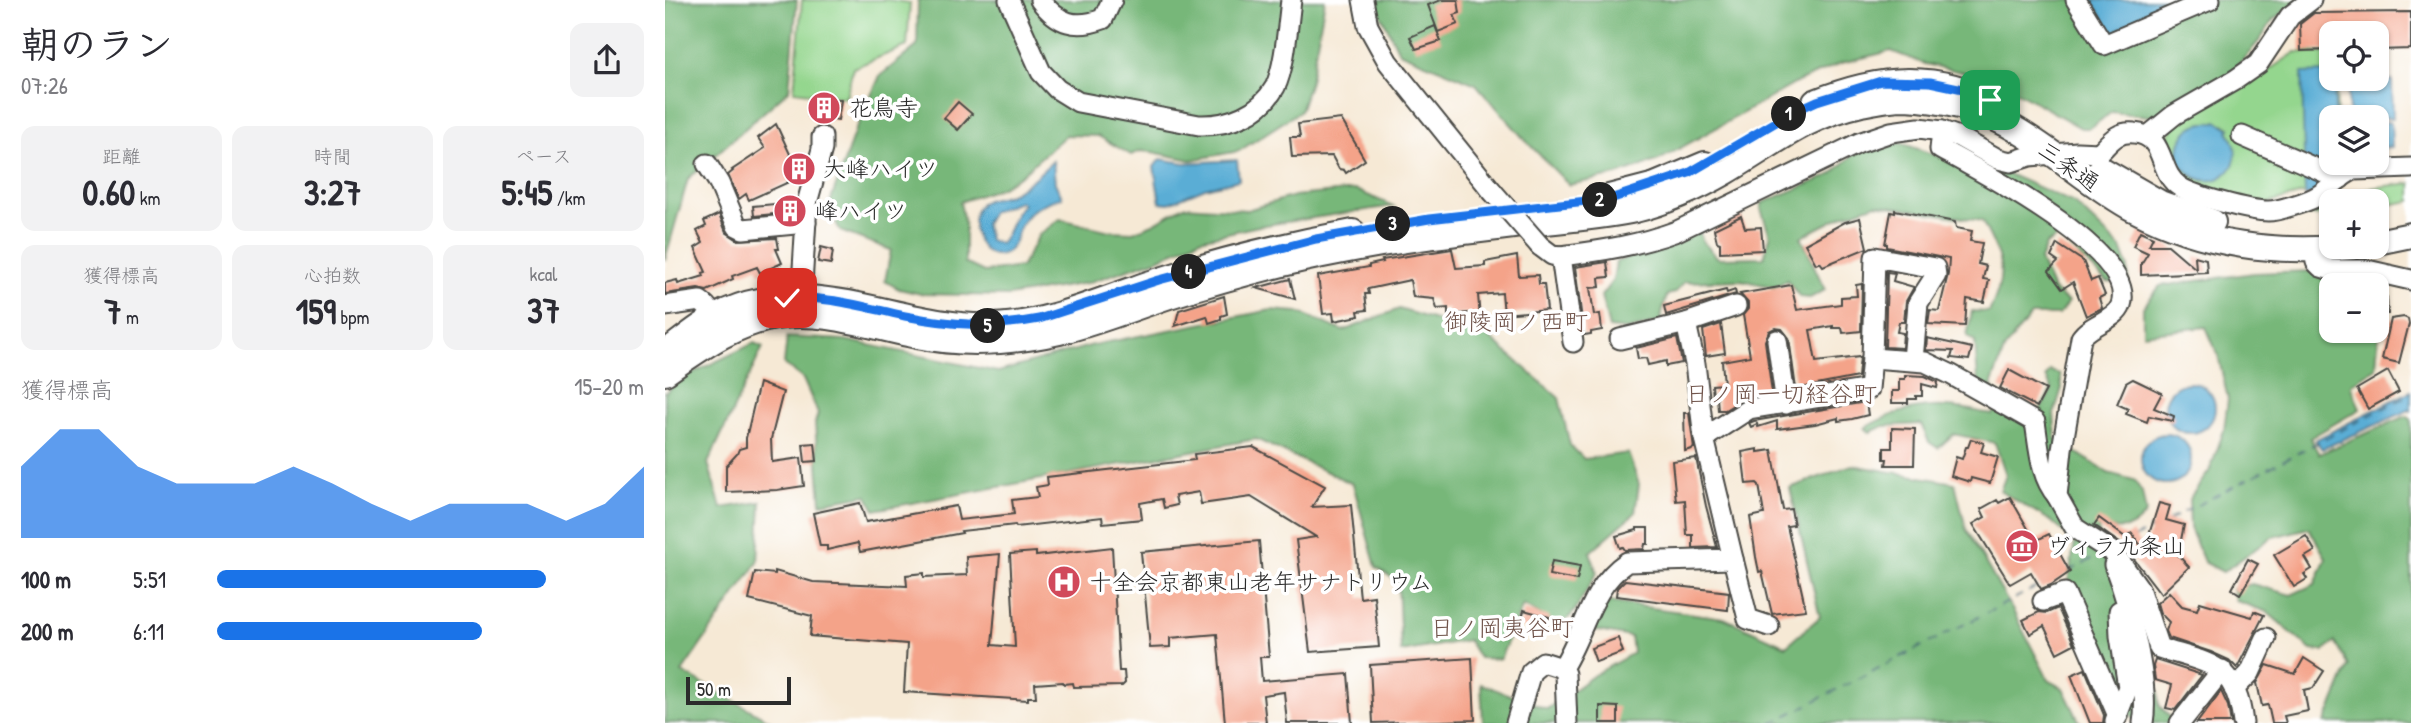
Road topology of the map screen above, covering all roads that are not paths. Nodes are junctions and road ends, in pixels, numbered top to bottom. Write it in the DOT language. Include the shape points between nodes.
graph roads {
  1 [pos="1009,0"];
  2 [pos="1040,0"];
  3 [pos="1112,0"];
  4 [pos="1291,0"];
  5 [pos="1363,0"];
  6 [pos="2076,0"];
  7 [pos="2210,0"];
  8 [pos="2311,0"];
  9 [pos="1942,131"];
  10 [pos="2148,136"];
  11 [pos="2242,136"];
  12 [pos="822,137"];
  13 [pos="2065,153"];
  14 [pos="707,164"];
  15 [pos="2411,168"];
  16 [pos="2340,179"];
  17 [pos="2411,220"];
  18 [pos="806,223"];
  19 [pos="2389,225"];
  20 [pos="2411,235"];
  21 [pos="2389,240"];
  22 [pos="2319,241"];
  23 [pos="2319,253"];
  24 [pos="1561,256"];
  25 [pos="2411,279"];
  26 [pos="665,306"];
  27 [pos="805,306"];
  28 [pos="1736,306"];
  29 [pos="1686,323"];
  30 [pos="718,326"];
  31 [pos="1620,339"];
  32 [pos="1777,340"];
  33 [pos="1573,342"];
  34 [pos="665,353"];
  35 [pos="1872,358"];
  36 [pos="1913,360"];
  37 [pos="665,373"];
  38 [pos="1786,404"];
  39 [pos="1704,438"];
  40 [pos="2057,496"];
  41 [pos="2099,544"];
  42 [pos="1733,559"];
  43 [pos="2117,572"];
  44 [pos="2043,601"];
  45 [pos="1769,626"];
  46 [pos="2266,638"];
  47 [pos="1562,668"];
  48 [pos="2222,670"];
  49 [pos="2234,690"];
  50 [pos="2149,719"];
  51 [pos="2116,720"];
  52 [pos="1516,723"];
  53 [pos="1567,723"];
  54 [pos="2180,723"];
  55 [pos="2242,723"];
  1 -- 4 [label="street" via="1041,72 1078,102 1217,126 1248,113 1275,86"];
  2 -- 3 [label="street" via="1071,25 1088,25 1103,19"];
  5 -- 24 [label="street, bridge" via="1368,26 1388,62 1540,246"];
  6 -- 7 [label="street" via="2104,45"];
  8 -- 10 [label="street" via="2290,16 2258,64"];
  9 -- 13 [label="street" via="2011,162"];
  9 -- 24 [label="street" via="1891,132 1677,231 1618,248"];
  9 -- 40 [label="street" via="1940,149 2025,196 2096,250 2123,294 2121,307 2081,338"];
  10 -- 13 [label="street" via="2125,132 2099,153"];
  10 -- 16 [label="street" via="2158,146 2178,187 2255,210 2271,211 2316,198"];
  11 -- 16 [label="street"];
  12 -- 18 [label="street"];
  13 -- 22 [label="main road, 三条通" via="2196,217 2258,233"];
  13 -- 27 [label="main road, 三条通" via="2022,118 1963,89 1930,82 1881,81 1793,112 1689,173 1613,198 1429,219 1316,239 1159,280 1039,319 994,326 956,325 844,301"];
  14 -- 18 [label="street" via="737,226"];
  15 -- 16 [label="street" via="2354,170"];
  17 -- 19 [label="main road"];
  18 -- 27 [label="street"];
  20 -- 21 [label="main road"];
  23 -- 25 [label="street" via="2316,262 2331,270 2367,270"];
  24 -- 33 [label="street"];
  26 -- 30 [label="street" via="700,301"];
  27 -- 30 [label="main road, 三条通" via="755,302 740,306"];
  28 -- 29 [label="street"];
  29 -- 31 [label="street"];
  29 -- 39 [label="street"];
  30 -- 34 [label="main road, 三条通"];
  30 -- 37 [label="main road, 三条通"];
  32 -- 38 [label="street"];
  35 -- 36 [label="street"];
  35 -- 36 [label="street" via="1875,257 1935,268 1936,275 1918,303"];
  35 -- 38 [label="street" via="1869,390"];
  36 -- 40 [label="street" via="1950,374 2035,422 2044,471"];
  38 -- 39 [label="street" via="1749,409"];
  39 -- 42 [label="street"];
  40 -- 41 [label="street" via="2075,528"];
  41 -- 43 [label="street"];
  41 -- 48 [label="street" via="2114,552 2139,587 2158,648"];
  42 -- 45 [label="street" via="1748,619"];
  42 -- 47 [label="street" via="1627,562 1600,589"];
  43 -- 50 [label="street"];
  43 -- 51 [label="street" via="2128,687"];
  44 -- 51 [label="street" via="2065,593"];
  46 -- 49 [label="street" via="2250,673"];
  47 -- 52 [label="street" via="1543,662 1531,672"];
  47 -- 53 [label="street"];
  48 -- 49 [label="street"];
  48 -- 54 [label="street"];
  49 -- 55 [label="street" via="2240,699"];
}
